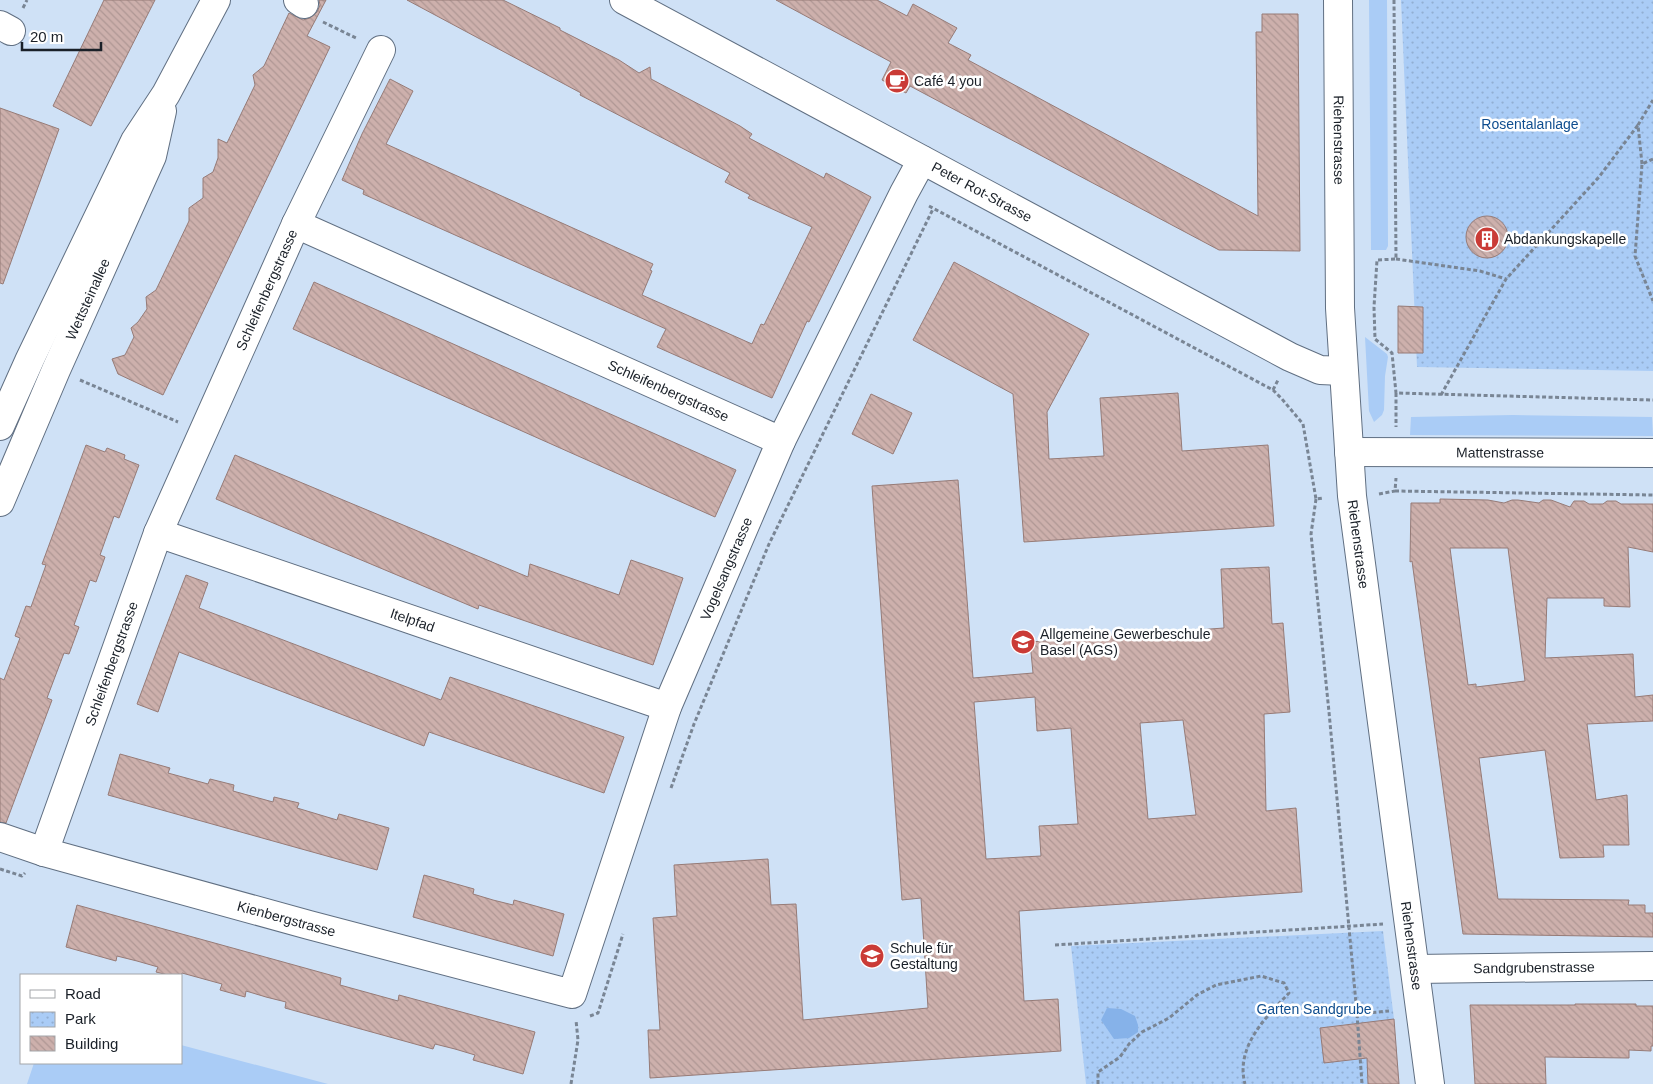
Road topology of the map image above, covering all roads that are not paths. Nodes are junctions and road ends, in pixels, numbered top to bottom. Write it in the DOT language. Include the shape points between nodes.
graph roads {
  1 [pos="216,0"];
  2 [pos="624,0"];
  3 [pos="1338,0"];
  4 [pos="381,50"];
  5 [pos="166,94"];
  6 [pos="922,160"];
  7 [pos="296,224"];
  8 [pos="1343,371"];
  9 [pos="0,426"];
  10 [pos="781,441"];
  11 [pos="1349,452"];
  12 [pos="1653,453"];
  13 [pos="0,502"];
  14 [pos="158,533"];
  15 [pos="667,707"];
  16 [pos="0,837"];
  17 [pos="44,852"];
  18 [pos="1653,966"];
  19 [pos="1415,969"];
  20 [pos="574,1008"];
  21 [pos="1430,1084"];
  1 -- 5 [label="street, Wettsteinallee"];
  2 -- 6 [label="street, Peter Rot-Strasse"];
  3 -- 8 [label="street, Riehenstrasse"];
  4 -- 7 [label="street"];
  5 -- 9 [label="street, Wettsteinallee" via="135,141"];
  5 -- 13 [label="street, Wettsteinallee" via="152,156"];
  6 -- 8 [label="street, Peter Rot-Strasse" via="1290,357 1320,370"];
  6 -- 10 [label="street, Vogelsangstrasse"];
  7 -- 10 [label="street, Schleifenbergstrasse"];
  7 -- 14 [label="street, Schleifenbergstrasse"];
  8 -- 11 [label="street, Riehenstrasse"];
  10 -- 15 [label="street, Vogelsangstrasse"];
  11 -- 12 [label="street, Mattenstrasse"];
  11 -- 19 [label="street, Riehenstrasse" via="1352,496"];
  14 -- 15 [label="street, Itelpfad"];
  14 -- 17 [label="street, Schleifenbergstrasse"];
  15 -- 20 [label="street, Vogelsangstrasse"];
  16 -- 17 [label="street, Kienbergstrasse"];
  17 -- 20 [label="street, Kienbergstrasse"];
  18 -- 19 [label="street, Sandgrubenstrasse"];
  19 -- 21 [label="street, Riehenstrasse"];
}
